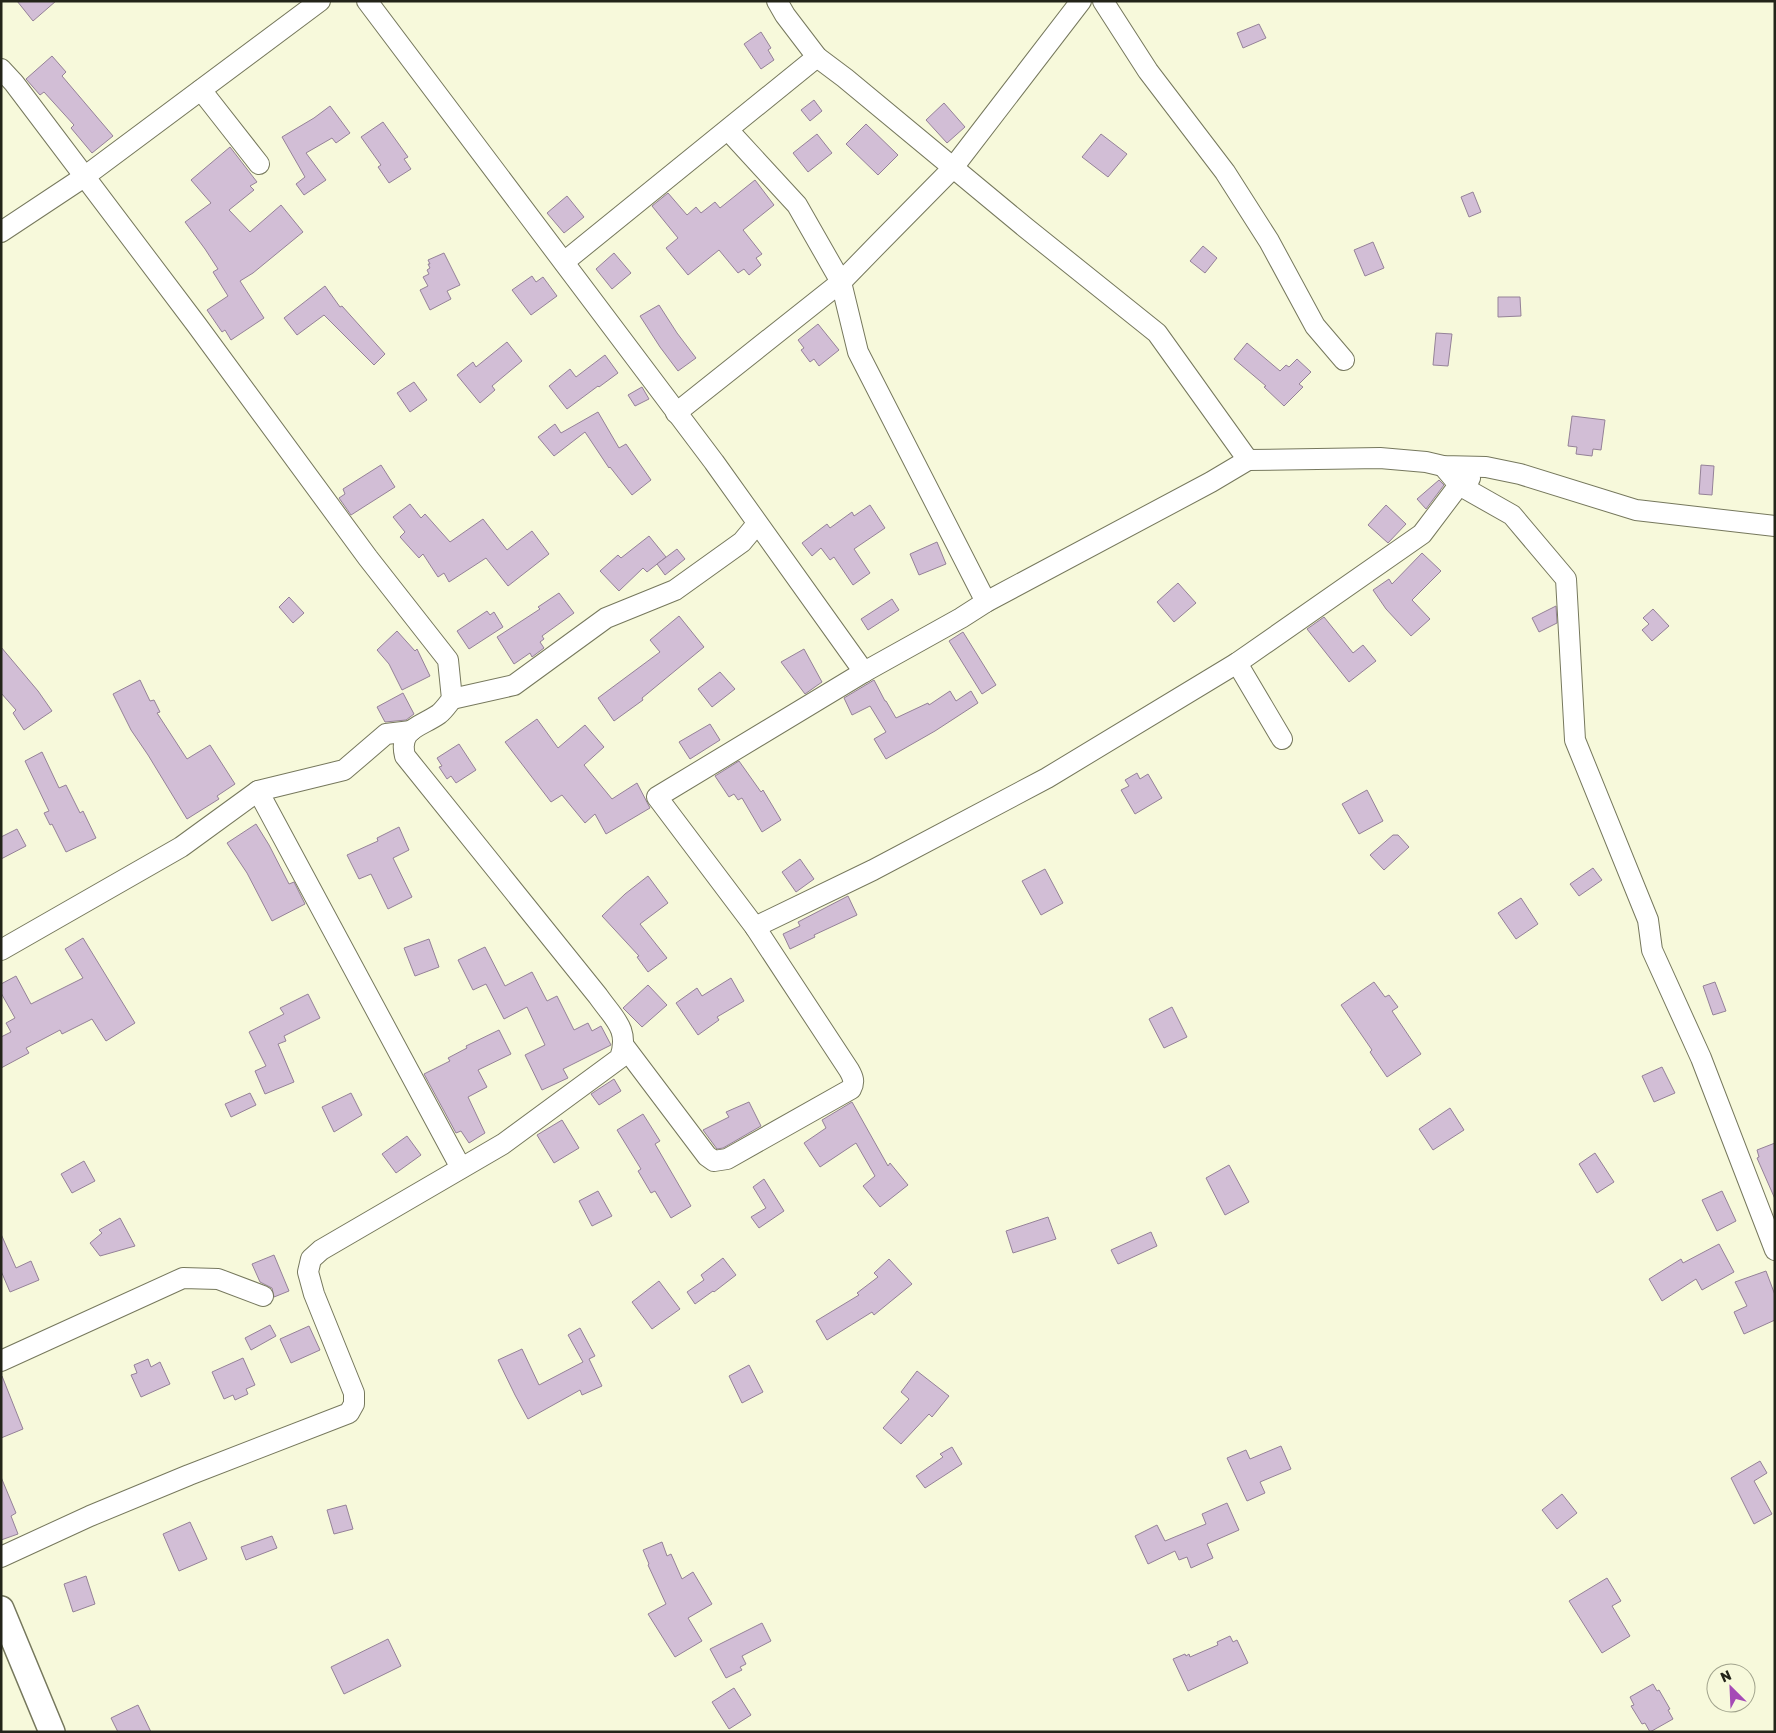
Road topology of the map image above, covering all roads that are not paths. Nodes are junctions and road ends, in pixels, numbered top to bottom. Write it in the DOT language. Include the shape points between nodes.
graph roads {
  1 [pos="320,1"];
  2 [pos="367,1"];
  3 [pos="777,1"];
  4 [pos="1080,1"];
  5 [pos="1103,1"];
  6 [pos="818,57"];
  7 [pos="1,69"];
  8 [pos="201,90"];
  9 [pos="728,130"];
  10 [pos="259,164"];
  11 [pos="952,167"];
  12 [pos="84,178"];
  13 [pos="1,232"];
  14 [pos="564,262"];
  15 [pos="840,282"];
  16 [pos="1344,360"];
  17 [pos="676,412"];
  18 [pos="1248,460"];
  19 [pos="1443,466"];
  20 [pos="1486,467"];
  21 [pos="1459,486"];
  22 [pos="757,524"];
  23 [pos="1775,526"];
  24 [pos="986,602"];
  25 [pos="1237,663"];
  26 [pos="864,672"];
  27 [pos="452,699"];
  28 [pos="411,731"];
  29 [pos="1282,739"];
  30 [pos="258,792"];
  31 [pos="755,927"];
  32 [pos="1,950"];
  33 [pos="624,1046"];
  34 [pos="461,1168"];
  35 [pos="1775,1250"];
  36 [pos="263,1296"];
  37 [pos="1,1361"];
  38 [pos="1,1557"];
  39 [pos="1,1609"];
  40 [pos="52,1732"];
  1 -- 8 [label="street"];
  2 -- 14 [label="street"];
  3 -- 6 [label="street"];
  4 -- 11 [label="street"];
  5 -- 16 [label="street" via="1148,70 1225,172 1269,241 1315,326"];
  6 -- 9 [label="street"];
  6 -- 11 [label="street"];
  7 -- 12 [label="street"];
  8 -- 10 [label="street"];
  8 -- 12 [label="street"];
  9 -- 14 [label="street"];
  9 -- 15 [label="street" via="797,205"];
  11 -- 15 [label="street"];
  11 -- 18 [label="street" via="1158,333"];
  12 -- 13 [label="street"];
  12 -- 27 [label="street" via="448,660"];
  14 -- 17 [label="street"];
  15 -- 17 [label="street"];
  15 -- 24 [label="street" via="858,352"];
  17 -- 22 [label="street"];
  18 -- 19 [label="street" via="1380,458"];
  18 -- 24 [label="street"];
  19 -- 20 [label="street"];
  19 -- 21 [label="street"];
  20 -- 21 [label="street"];
  20 -- 23 [label="street" via="1520,474 1636,510"];
  21 -- 25 [label="street" via="1422,534"];
  21 -- 35 [label="street" via="1512,515 1566,579 1575,740 1648,920 1652,950 1701,1058"];
  22 -- 26 [label="street"];
  22 -- 27 [label="street" via="742,542 675,590 606,618 514,685"];
  24 -- 26 [label="street"];
  25 -- 29 [label="street"];
  25 -- 31 [label="street" via="1047,778 873,870"];
  26 -- 31 [label="street" via="657,797"];
  27 -- 28 [label="street" via="440,713"];
  28 -- 30 [label="street" via="386,734 344,770"];
  28 -- 33 [label="street" via="404,737 405,756 598,996 623,1032"];
  30 -- 32 [label="street" via="181,847"];
  30 -- 34 [label="street"];
  31 -- 33 [label="street" via="849,1070 854,1085 851,1090 727,1159 714,1161"];
  33 -- 34 [label="street" via="620,1058 503,1144"];
  34 -- 38 [label="street" via="321,1250 311,1259 308,1272 314,1294 354,1393 354,1404 349,1414 189,1474"];
  36 -- 37 [label="street" via="218,1279 183,1278"];
  39 -- 40 [label="street"];
}
